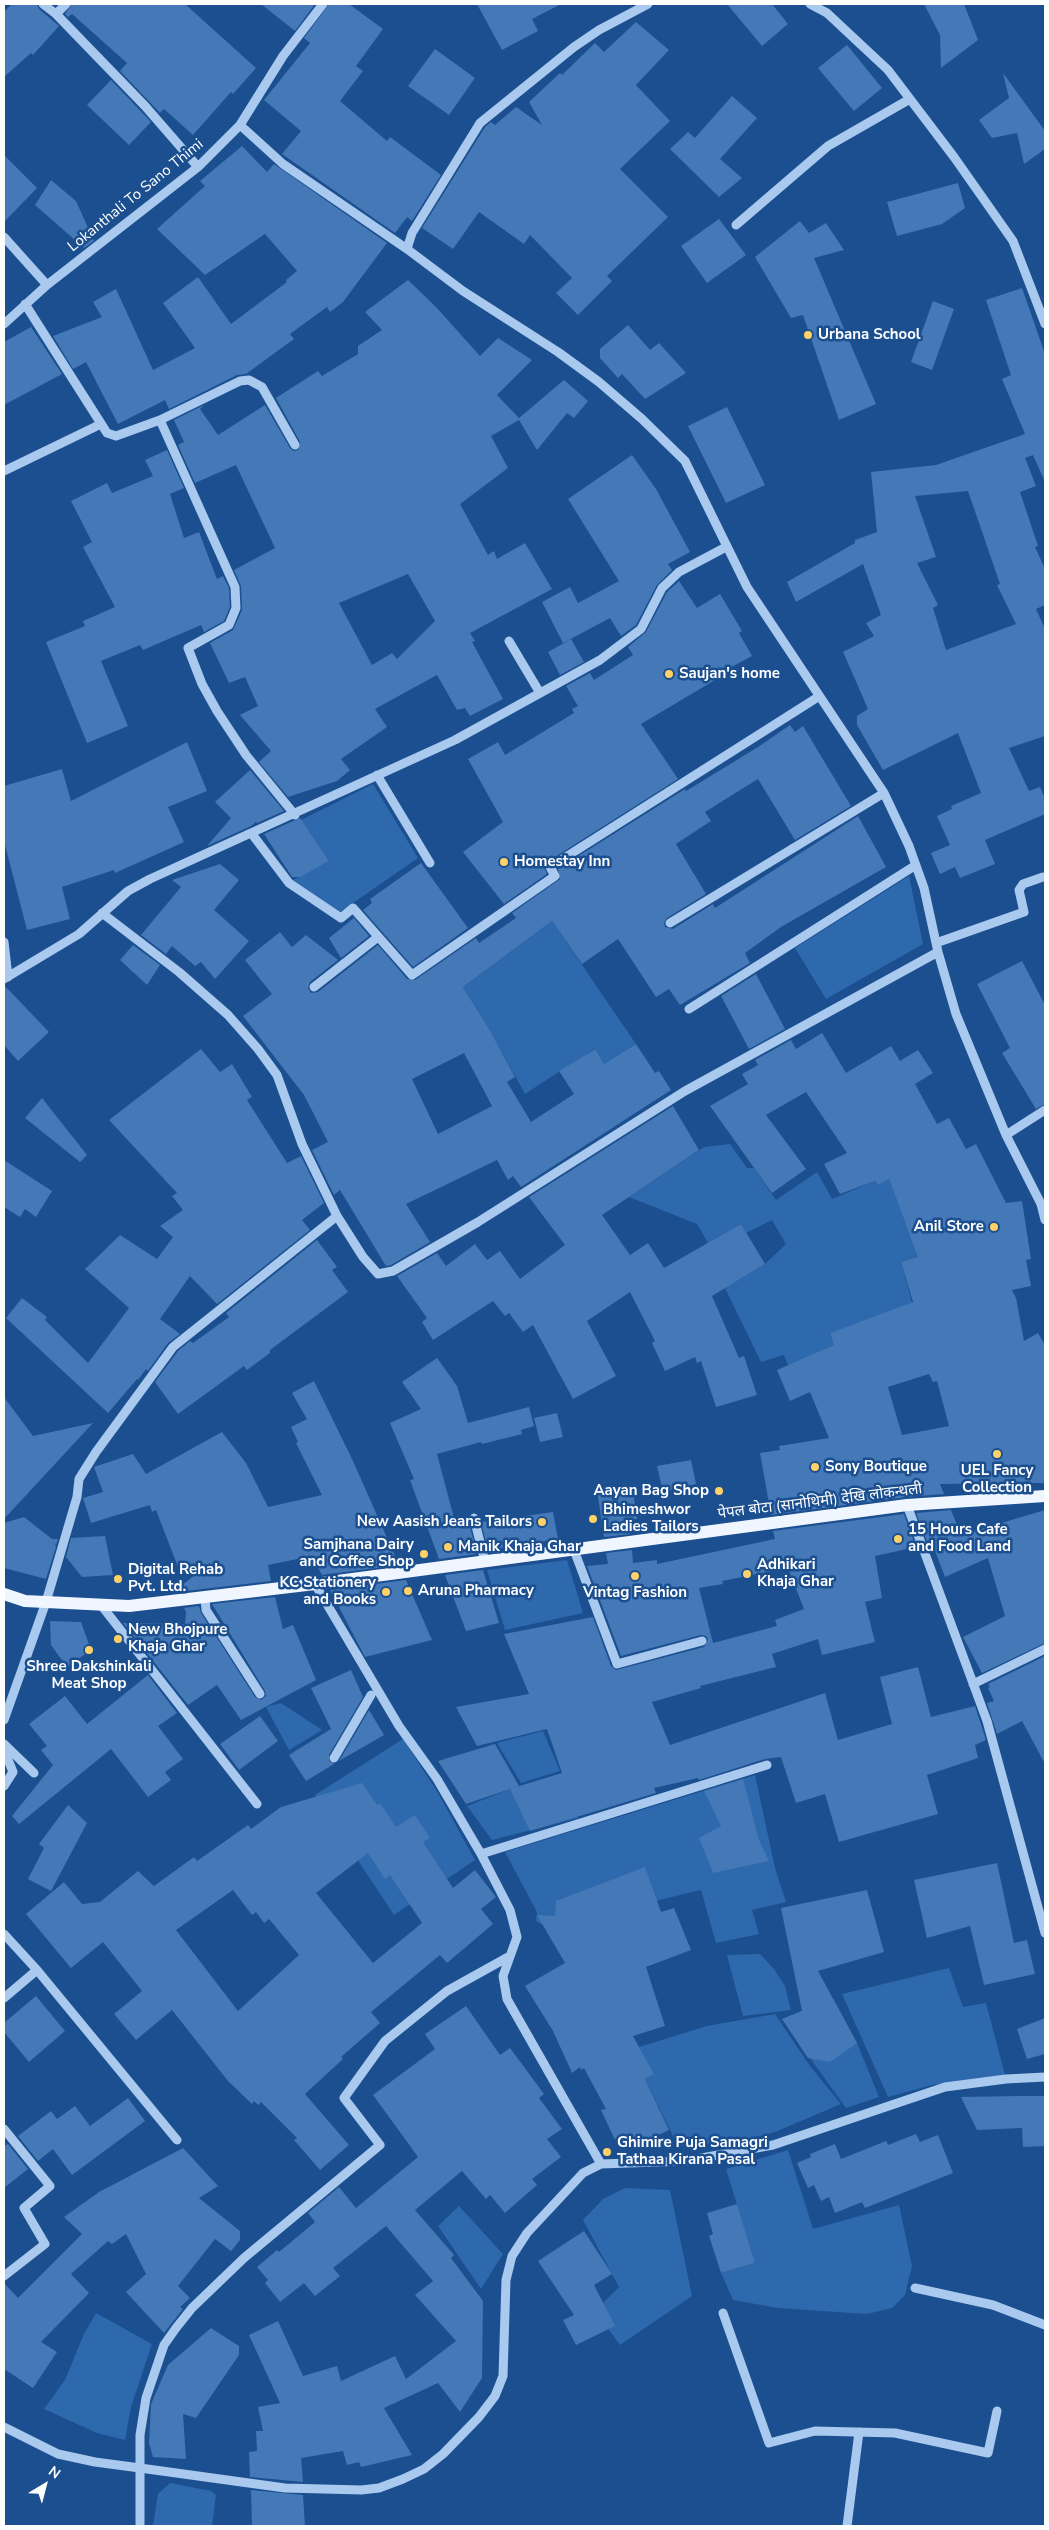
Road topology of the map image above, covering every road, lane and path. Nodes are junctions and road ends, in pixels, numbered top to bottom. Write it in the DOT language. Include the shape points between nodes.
graph roads {
  1 [pos="43,4"];
  2 [pos="66,4"];
  3 [pos="322,4"];
  4 [pos="648,4"];
  5 [pos="810,4"];
  6 [pos="56,14"];
  7 [pos="910,99"];
  8 [pos="240,125"];
  9 [pos="198,168"];
  10 [pos="736,225"];
  11 [pos="4,237"];
  12 [pos="407,249"];
  13 [pos="47,285"];
  14 [pos="25,304"];
  15 [pos="4,324"];
  16 [pos="1045,324"];
  17 [pos="160,420"];
  18 [pos="101,424"];
  19 [pos="295,445"];
  20 [pos="4,471"];
  21 [pos="726,547"];
  22 [pos="509,641"];
  23 [pos="540,693"];
  24 [pos="818,697"];
  25 [pos="377,775"];
  26 [pos="884,793"];
  27 [pos="295,815"];
  28 [pos="252,834"];
  29 [pos="430,863"];
  30 [pos="916,865"];
  31 [pos="1043,878"];
  32 [pos="102,913"];
  33 [pos="670,924"];
  34 [pos="378,937"];
  35 [pos="4,942"];
  36 [pos="937,947"];
  37 [pos="6,978"];
  38 [pos="314,987"];
  39 [pos="689,1009"];
  40 [pos="1045,1110"];
  41 [pos="1006,1135"];
  42 [pos="337,1216"];
  43 [pos="1045,1220"];
  44 [pos="1045,1496"];
  45 [pos="907,1505"];
  46 [pos="474,1518"];
  47 [pos="574,1550"];
  48 [pos="485,1562"];
  49 [pos="315,1584"];
  50 [pos="4,1594"];
  51 [pos="205,1598"];
  52 [pos="46,1602"];
  53 [pos="101,1605"];
  54 [pos="702,1641"];
  55 [pos="1045,1649"];
  56 [pos="973,1684"];
  57 [pos="260,1694"];
  58 [pos="371,1696"];
  59 [pos="4,1720"];
  60 [pos="4,1744"];
  61 [pos="4,1750"];
  62 [pos="334,1758"];
  63 [pos="767,1765"];
  64 [pos="34,1773"];
  65 [pos="4,1786"];
  66 [pos="256,1804"];
  67 [pos="481,1854"];
  68 [pos="1045,1932"];
  69 [pos="4,1934"];
  70 [pos="510,1956"];
  71 [pos="37,1970"];
  72 [pos="4,1998"];
  73 [pos="1045,2077"];
  74 [pos="4,2129"];
  75 [pos="177,2140"];
  76 [pos="601,2164"];
  77 [pos="4,2276"];
  78 [pos="916,2288"];
  79 [pos="723,2313"];
  80 [pos="1045,2325"];
  81 [pos="997,2412"];
  82 [pos="4,2427"];
  83 [pos="859,2432"];
  84 [pos="140,2468"];
  85 [pos="140,2526"];
  86 [pos="847,2526"];
  1 -- 6 [label="street"];
  2 -- 6 [label="street"];
  3 -- 8 [label="street, Lokanthali To Sano Thimi"];
  4 -- 12 [label="street" via="574,47 480,123 412,233"];
  5 -- 7 [label="street" via="827,13 864,46"];
  6 -- 9 [label="street" via="145,106"];
  7 -- 10 [label="street" via="828,146"];
  7 -- 16 [label="street" via="1013,241"];
  8 -- 9 [label="street, Lokanthali To Sano Thimi"];
  8 -- 12 [label="street" via="283,164"];
  9 -- 13 [label="street, Lokanthali To Sano Thimi"];
  11 -- 13 [label="street"];
  12 -- 21 [label="street" via="463,291 558,352 642,419 685,461"];
  13 -- 14 [label="street, Lokanthali To Sano Thimi"];
  14 -- 15 [label="street, Lokanthali To Sano Thimi"];
  14 -- 18 [label="street"];
  17 -- 18 [label="street" via="116,436 107,433"];
  17 -- 19 [label="street" via="240,381 249,380 262,387"];
  17 -- 27 [label="street" via="235,587 236,608 229,625 188,648 202,684 222,719 246,755"];
  18 -- 20 [label="street"];
  21 -- 23 [label="street" via="679,572 667,583 641,629 600,660"];
  21 -- 24 [label="street" via="747,587"];
  22 -- 23 [label="street"];
  23 -- 25 [label="street" via="455,740"];
  24 -- 26 [label="street"];
  24 -- 34 [label="street" via="550,867 555,876 412,975"];
  25 -- 27 [label="street"];
  25 -- 29 [label="street"];
  26 -- 30 [label="street"];
  26 -- 33 [label="street"];
  27 -- 28 [label="street"];
  28 -- 32 [label="street" via="150,879 128,891"];
  28 -- 34 [label="street" via="289,883 341,918 353,908"];
  30 -- 36 [label="street"];
  30 -- 39 [label="street"];
  31 -- 36 [label="street" via="1023,884 1019,890 1024,912"];
  32 -- 37 [label="street" via="79,934"];
  32 -- 42 [label="street" via="179,972 228,1015 258,1049 277,1075 302,1144"];
  34 -- 38 [label="street"];
  35 -- 37 [label="street"];
  36 -- 41 [label="street" via="956,1014"];
  36 -- 42 [label="street" via="686,1091 393,1272 378,1274"];
  40 -- 41 [label="street"];
  41 -- 43 [label="street" via="1041,1204"];
  42 -- 52 [label="street" via="173,1347 79,1479 77,1497"];
  44 -- 45 [label="main road, पेपल बोटा (सानोथिमी) देखि लोकन्थली"];
  45 -- 47 [label="main road, पेपल बोटा (सानोथिमी) देखि लोकन्थली"];
  45 -- 56 [label="street"];
  46 -- 48 [label="street"];
  47 -- 48 [label="main road, पेपल बोटा (सानोथिमी) देखि लोकन्थली"];
  47 -- 54 [label="street" via="617,1664"];
  48 -- 49 [label="main road, पेपल बोटा (सानोथिमी) देखि लोकन्थली"];
  49 -- 51 [label="main road, पेपल बोटा (सानोथिमी) देखि लोकन्थली"];
  49 -- 67 [label="street" via="399,1726 437,1779"];
  50 -- 52 [label="main road, पेपल बोटा (सानोथिमी) देखि लोकन्थली" via="25,1601"];
  51 -- 53 [label="main road, पेपल बोटा (सानोथिमी) देखि लोकन्थली" via="129,1606"];
  51 -- 57 [label="street" via="206,1610"];
  52 -- 53 [label="main road, पेपल बोटा (सानोथिमी) देखि लोकन्थली"];
  52 -- 59 [label="street"];
  53 -- 66 [label="street"];
  55 -- 56 [label="street"];
  56 -- 68 [label="street" via="1000,1766"];
  58 -- 62 [label="street"];
  60 -- 64 [label="street"];
  61 -- 65 [label="street" via="13,1772"];
  63 -- 67 [label="street"];
  67 -- 70 [label="street" via="510,1910 517,1937"];
  69 -- 71 [label="street"];
  70 -- 76 [label="street" via="503,1976 507,1999"];
  70 -- 84 [label="street" via="448,1991 385,2041 344,2098 380,2145 244,2258 192,2308 168,2339 146,2398 140,2435"];
  71 -- 72 [label="street"];
  71 -- 75 [label="street"];
  73 -- 76 [label="street" via="945,2087 773,2145 685,2161"];
  74 -- 77 [label="street" via="50,2186 24,2208 45,2244"];
  76 -- 84 [label="street" via="577,2179 527,2232 512,2256 506,2280 504,2376 495,2396 479,2417 424,2469 379,2488 332,2490 284,2488"];
  78 -- 80 [label="street" via="994,2305"];
  79 -- 83 [label="street" via="769,2443 815,2431"];
  81 -- 83 [label="street" via="988,2453 896,2433"];
  82 -- 84 [label="street" via="58,2454"];
  83 -- 86 [label="street"];
  84 -- 85 [label="street"];
}
